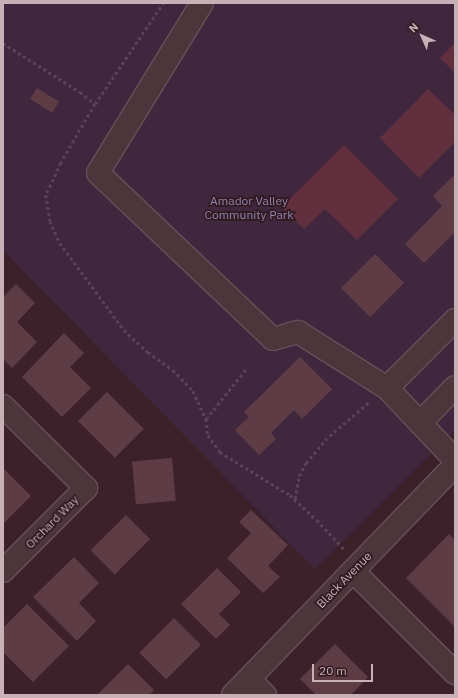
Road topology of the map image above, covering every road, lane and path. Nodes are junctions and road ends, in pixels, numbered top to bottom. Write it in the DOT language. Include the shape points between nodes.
graph roads {
  1 [pos="163,3"];
  2 [pos="202,3"];
  3 [pos="3,43"];
  4 [pos="95,104"];
  5 [pos="455,320"];
  6 [pos="246,369"];
  7 [pos="455,388"];
  8 [pos="381,392"];
  9 [pos="3,406"];
  10 [pos="206,419"];
  11 [pos="420,423"];
  12 [pos="455,460"];
  13 [pos="455,466"];
  14 [pos="295,500"];
  15 [pos="356,568"];
  16 [pos="3,571"];
  17 [pos="455,674"];
  18 [pos="249,679"];
  19 [pos="233,695"];
  20 [pos="265,695"];
  1 -- 4 [label="path"];
  2 -- 8 [label="street" via="98,173 273,340 298,332"];
  3 -- 4 [label="path"];
  4 -- 10 [label="path" via="46,195 50,221 60,243 116,319 143,348 173,370 193,391"];
  5 -- 8 [label="street"];
  6 -- 10 [label="path"];
  7 -- 11 [label="street"];
  8 -- 11 [label="street"];
  8 -- 14 [label="path" via="325,440 298,476"];
  9 -- 16 [label="street, Orchard Way" via="86,488"];
  10 -- 14 [label="path" via="208,435 220,452"];
  11 -- 12 [label="street"];
  13 -- 15 [label="street, Black Avenue"];
  14 -- 15 [label="path" via="317,520"];
  15 -- 17 [label="street"];
  15 -- 18 [label="street, Black Avenue"];
  18 -- 19 [label="street, Black Avenue"];
  18 -- 20 [label="street"];
}
